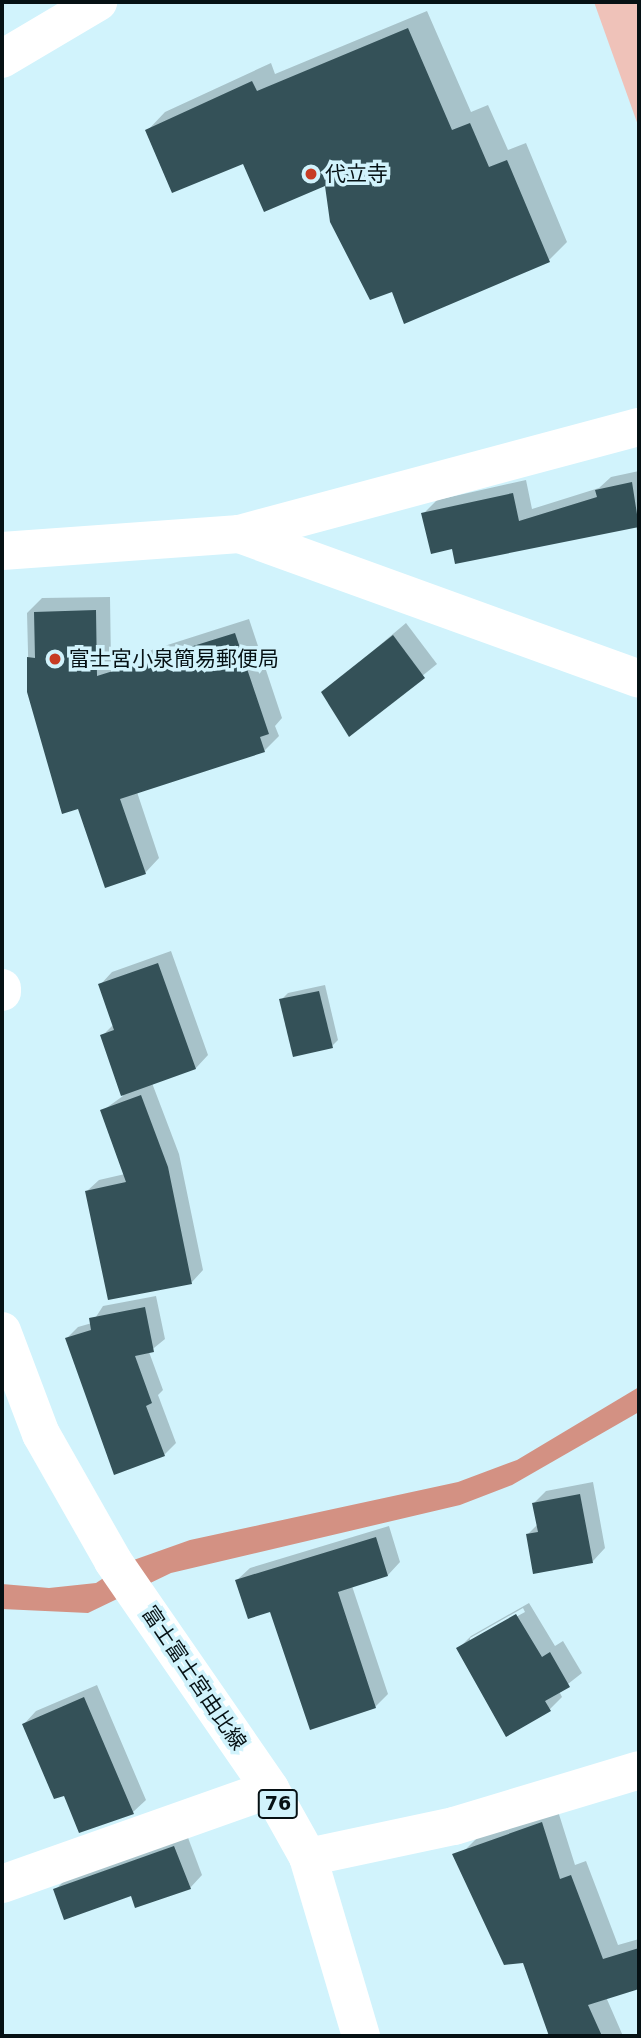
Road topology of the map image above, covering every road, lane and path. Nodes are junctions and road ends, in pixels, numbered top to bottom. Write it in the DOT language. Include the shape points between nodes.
graph roads {
  1 [pos="98,2"];
  2 [pos="2,59"];
  3 [pos="639,427"];
  4 [pos="239,534"];
  5 [pos="2,551"];
  6 [pos="639,679"];
  7 [pos="2,1331"];
  8 [pos="639,1770"];
  9 [pos="270,1790"];
  10 [pos="309,1857"];
  11 [pos="2,1884"];
  12 [pos="361,2036"];
  1 -- 2 [label="street"];
  3 -- 4 [label="street"];
  4 -- 5 [label="street"];
  4 -- 6 [label="street"];
  7 -- 9 [label="street, 富士富士宮由比線 / 76" via="41,1434 113,1561"];
  8 -- 10 [label="street" via="454,1826"];
  9 -- 10 [label="street, 富士富士宮由比線 / 76"];
  9 -- 11 [label="street"];
  10 -- 12 [label="street, 富士富士宮由比線 / 76"];
}
